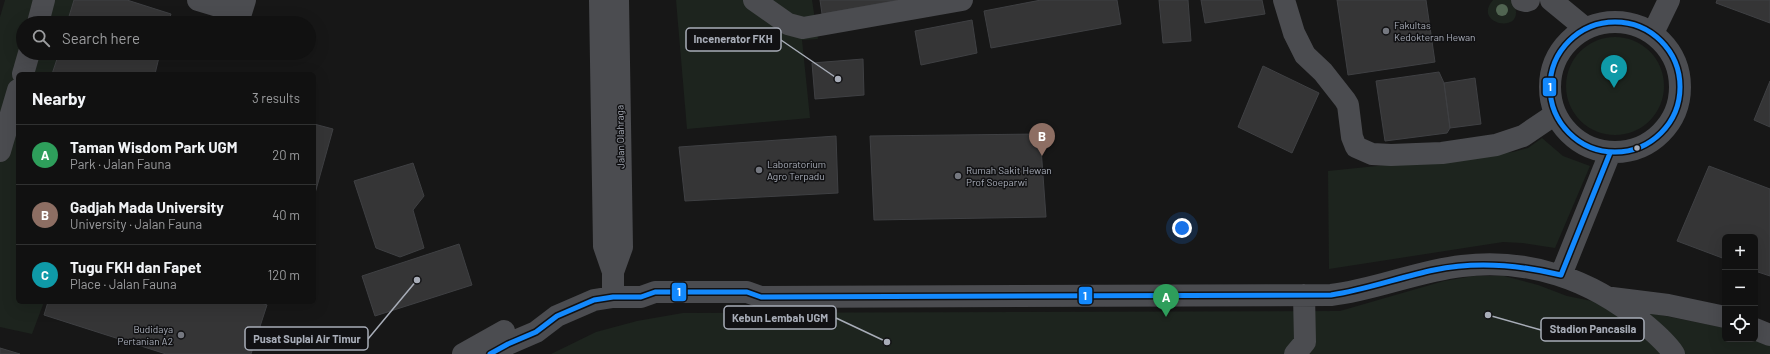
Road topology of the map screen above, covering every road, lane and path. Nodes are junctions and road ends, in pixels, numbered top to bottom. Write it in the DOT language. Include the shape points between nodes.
graph roads {
  1 [pos="44,0"];
  2 [pos="198,0"];
  3 [pos="245,0"];
  4 [pos="600,0"];
  5 [pos="618,0"];
  6 [pos="754,0"];
  7 [pos="1284,0"];
  8 [pos="1522,0"];
  9 [pos="1529,0"];
  10 [pos="1551,0"];
  11 [pos="1669,0"];
  12 [pos="951,1"];
  13 [pos="40,16"];
  14 [pos="1585,28"];
  15 [pos="1653,33"];
  16 [pos="27,60"];
  17 [pos="24,72"];
  18 [pos="16,97"];
  19 [pos="1554,115"];
  20 [pos="0,151"];
  21 [pos="1610,153"];
  22 [pos="613,272"];
  23 [pos="1561,274"];
  24 [pos="1304,295"];
  25 [pos="613,297"];
  26 [pos="1609,297"];
  27 [pos="557,316"];
  28 [pos="1722,316"];
  29 [pos="1758,330"];
  30 [pos="1770,335"];
  31 [pos="463,354"];
  32 [pos="490,354"];
  33 [pos="1295,354"];
  34 [pos="1674,354"];
  1 -- 13 [label="street"];
  2 -- 3 [label="street" via="241,13"];
  4 -- 22 [label="street, Jalan Olahraga" via="604,246"];
  5 -- 22 [label="street, Jalan Olahraga" via="622,247"];
  6 -- 12 [label="street" via="788,24 803,28"];
  7 -- 19 [label="street" via="1294,33 1305,55 1323,72 1348,106 1352,137 1356,147 1372,154 1442,153 1496,145 1523,136"];
  8 -- 9 [label="street"];
  10 -- 14 [label="street"];
  11 -- 15 [label="street"];
  14 -- 15 [label="street" via="1604,22 1625,22"];
  14 -- 19 [label="street" via="1568,41 1555,59 1549,81 1550,104"];
  15 -- 21 [label="street" via="1674,58 1680,77 1680,98 1674,117 1661,134 1643,147"];
  16 -- 17 [label="street"];
  18 -- 20 [label="street"];
  19 -- 21 [label="street" via="1560,125 1577,141 1597,151"];
  21 -- 23 [label="street"];
  22 -- 25 [label="street, Jalan Olahraga"];
  23 -- 24 [label="street" via="1504,265 1461,266 1347,293"];
  23 -- 26 [label="street"];
  24 -- 25 [label="street" via="761,297 747,305 655,305 641,297"];
  24 -- 33 [label="street" via="1305,342"];
  25 -- 27 [label="street" via="594,300"];
  26 -- 28 [label="street" via="1668,305"];
  26 -- 34 [label="street" via="1649,328"];
  27 -- 31 [label="street" via="518,325"];
  27 -- 32 [label="street" via="536,332"];
  29 -- 30 [label="street"];
}
